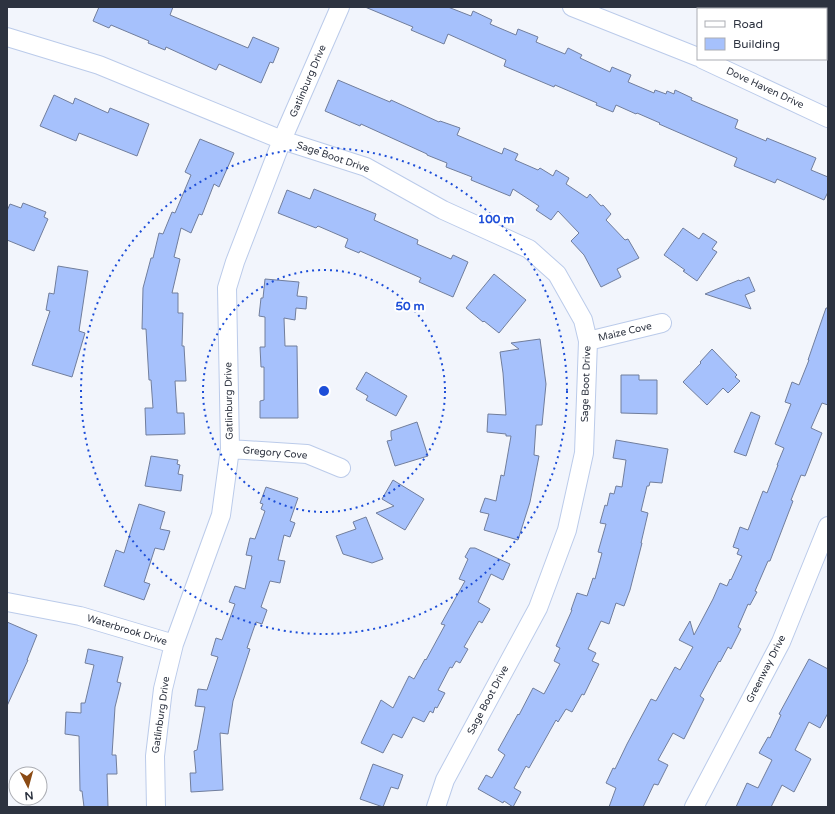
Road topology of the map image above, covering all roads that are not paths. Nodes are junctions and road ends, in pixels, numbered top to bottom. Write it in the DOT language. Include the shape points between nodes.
graph roads {
  1 [pos="340,7"];
  2 [pos="572,7"];
  3 [pos="7,37"];
  4 [pos="697,57"];
  5 [pos="704,60"];
  6 [pos="828,118"];
  7 [pos="282,140"];
  8 [pos="662,323"];
  9 [pos="588,341"];
  10 [pos="230,449"];
  11 [pos="341,468"];
  12 [pos="828,526"];
  13 [pos="7,602"];
  14 [pos="174,644"];
  15 [pos="156,807"];
  16 [pos="436,807"];
  17 [pos="694,807"];
  1 -- 7 [label="street, Gatlinburg Drive"];
  2 -- 4 [label="street"];
  3 -- 7 [label="street, Sage Boot Drive" via="99,65"];
  5 -- 6 [label="street, Dove Haven Drive"];
  7 -- 9 [label="street, Sage Boot Drive" via="366,167 442,210 529,249 557,274 583,320"];
  7 -- 10 [label="street, Gatlinburg Drive" via="227,288"];
  8 -- 9 [label="street, Maize Cove"];
  9 -- 16 [label="street, Sage Boot Drive" via="584,453 567,530 538,608 445,780"];
  10 -- 11 [label="street, Gregory Cove" via="307,454"];
  10 -- 14 [label="street, Gatlinburg Drive" via="222,515"];
  12 -- 17 [label="street, Greenway Drive" via="781,642"];
  13 -- 14 [label="street, Waterbrook Drive" via="80,616"];
  14 -- 15 [label="street, Gatlinburg Drive" via="163,689 155,756"];
}
